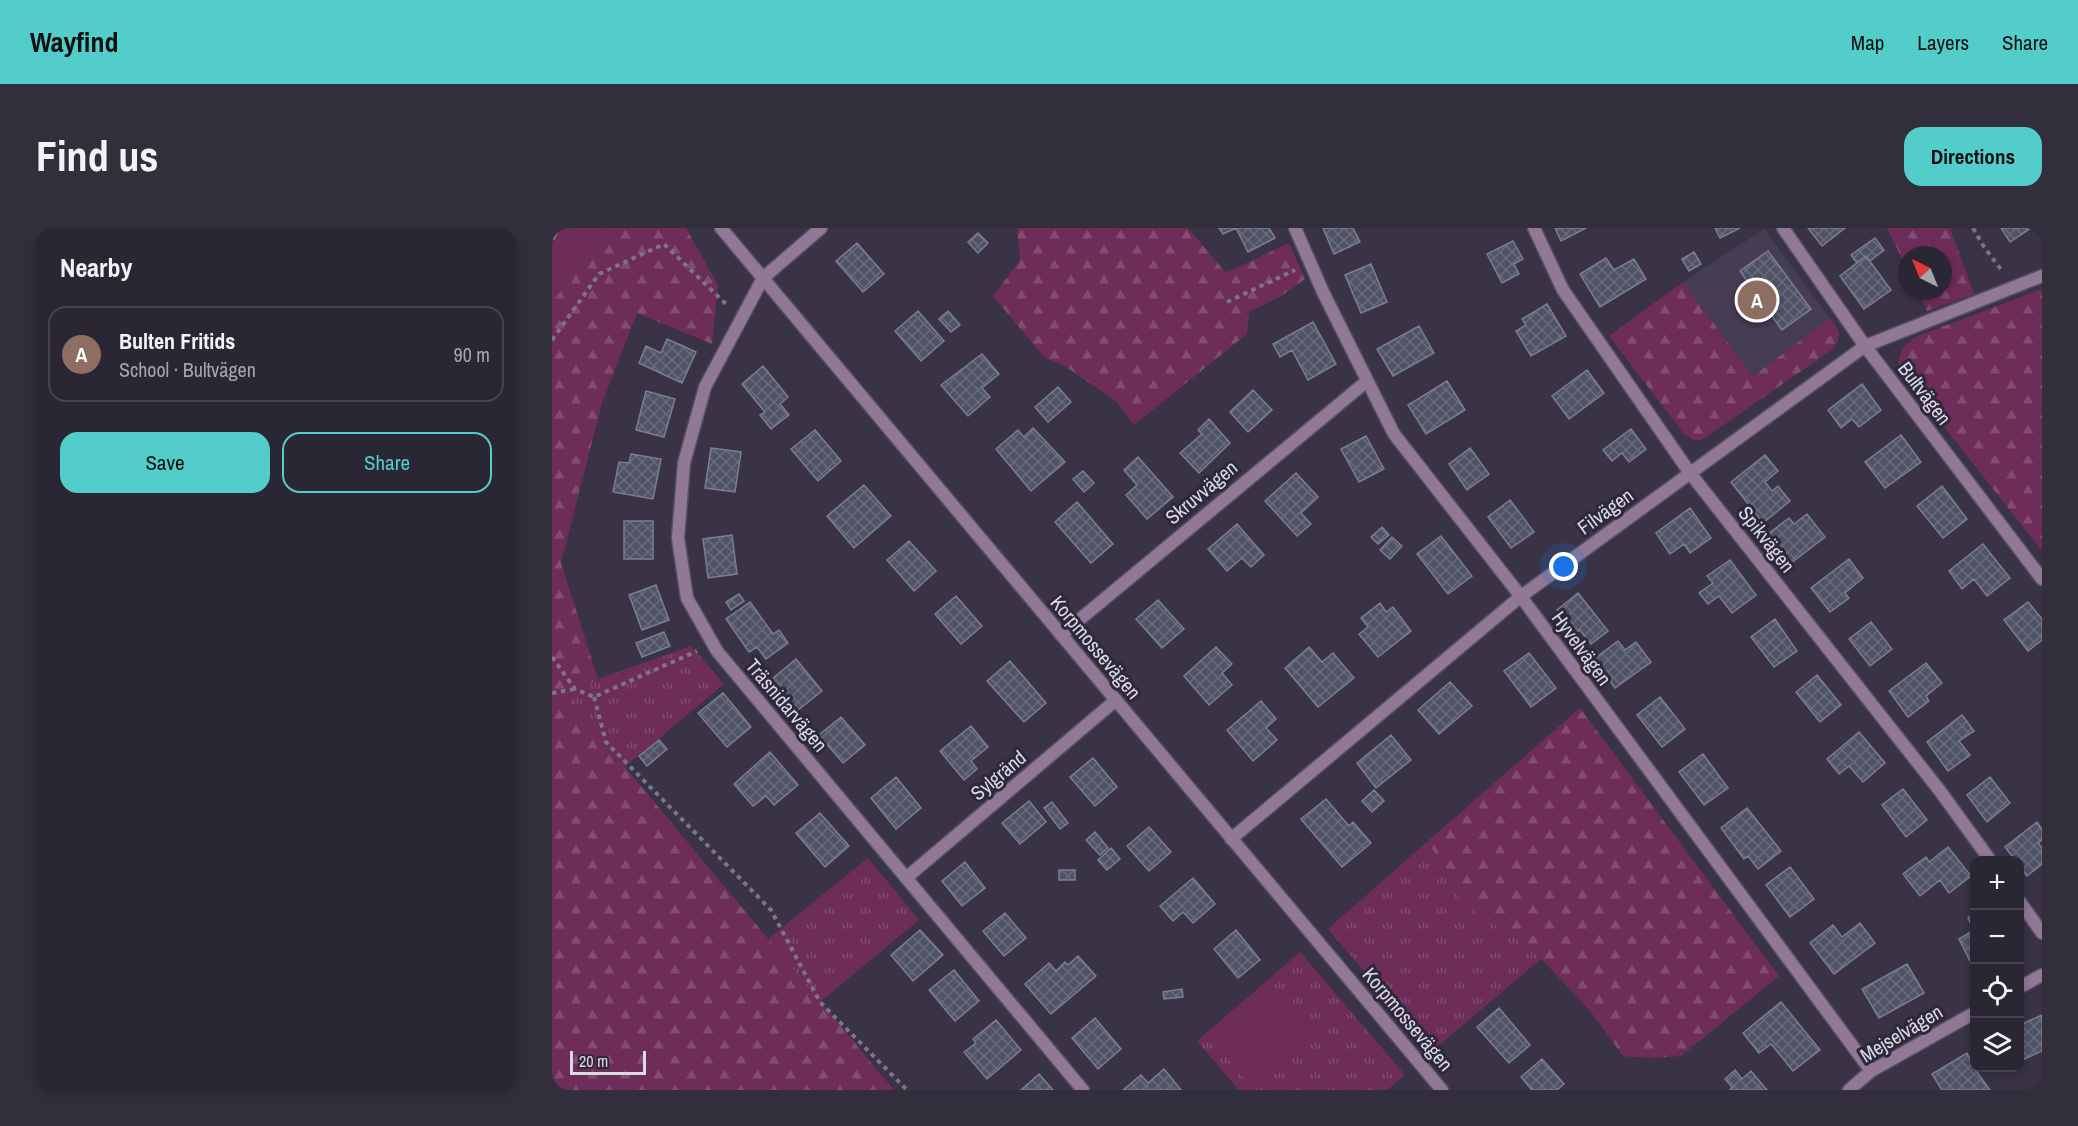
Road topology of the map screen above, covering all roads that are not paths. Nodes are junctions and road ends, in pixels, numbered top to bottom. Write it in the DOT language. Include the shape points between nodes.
graph roads {
  1 [pos="721,228"];
  2 [pos="820,228"];
  3 [pos="1295,228"];
  4 [pos="1534,228"];
  5 [pos="1783,228"];
  6 [pos="2042,276"];
  7 [pos="763,278"];
  8 [pos="1865,346"];
  9 [pos="1367,381"];
  10 [pos="1690,473"];
  11 [pos="2042,579"];
  12 [pos="1521,597"];
  13 [pos="1061,635"];
  14 [pos="1116,700"];
  15 [pos="1231,839"];
  16 [pos="1986,856"];
  17 [pos="906,878"];
  18 [pos="2024,909"];
  19 [pos="2042,933"];
  20 [pos="2042,975"];
  21 [pos="2024,984"];
  22 [pos="1970,1014"];
  23 [pos="1871,1071"];
  24 [pos="1083,1090"];
  25 [pos="1442,1090"];
  26 [pos="1849,1090"];
  1 -- 7 [label="street, Korpmossevägen"];
  2 -- 7 [label="street"];
  3 -- 9 [label="street, Hyvelvägen"];
  4 -- 10 [label="street, Spikvägen" via="1563,290"];
  5 -- 8 [label="street, Bultvägen"];
  6 -- 8 [label="street, Filvägen"];
  7 -- 13 [label="street, Korpmossevägen"];
  7 -- 17 [label="street, Träsnidarvägen" via="705,387 684,463 678,538 687,598 713,644"];
  8 -- 10 [label="street, Filvägen"];
  8 -- 11 [label="street, Bultvägen"];
  9 -- 12 [label="street, Hyvelvägen" via="1394,434"];
  9 -- 13 [label="street, Skruvvägen"];
  10 -- 12 [label="street, Filvägen"];
  10 -- 16 [label="street, Spikvägen" via="1940,791"];
  12 -- 15 [label="street, Filvägen"];
  12 -- 23 [label="street, Hyvelvägen"];
  13 -- 14 [label="street, Korpmossevägen"];
  14 -- 15 [label="street, Korpmossevägen"];
  14 -- 17 [label="street, Sylgränd"];
  15 -- 25 [label="street, Korpmossevägen"];
  17 -- 24 [label="street, Träsnidarvägen"];
  18 -- 19 [label="street"];
  20 -- 21 [label="street"];
  22 -- 23 [label="street, Mejselvägen"];
  23 -- 26 [label="street, Mejselvägen"];
}
